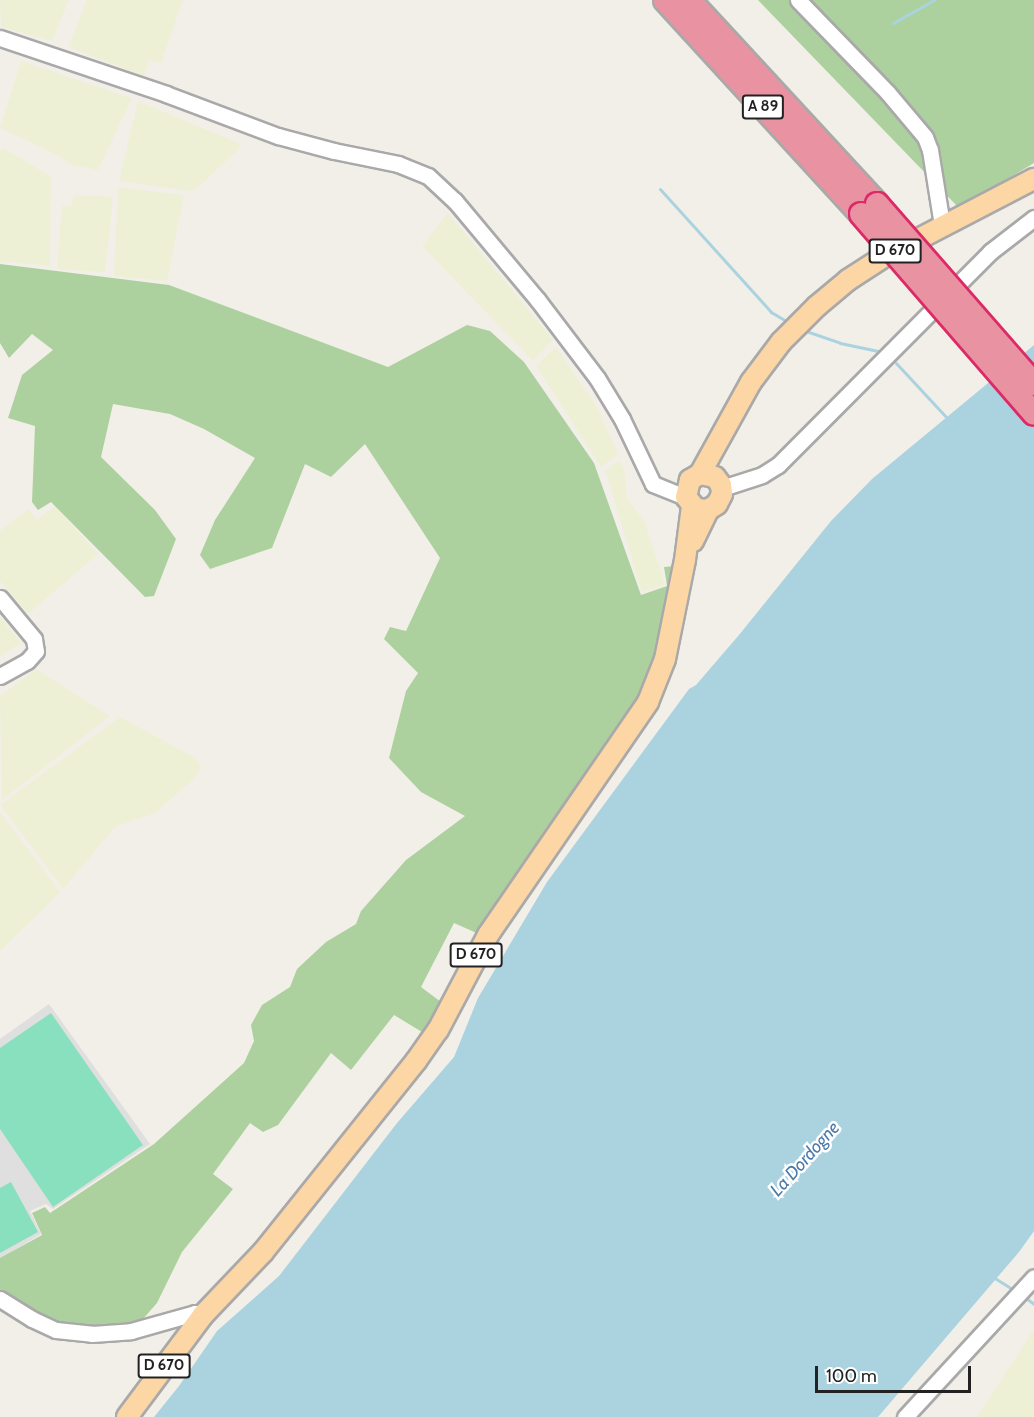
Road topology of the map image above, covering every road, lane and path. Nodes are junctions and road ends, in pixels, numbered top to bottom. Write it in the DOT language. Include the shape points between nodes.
graph roads {
  1 [pos="665,0"];
  2 [pos="689,0"];
  3 [pos="798,0"];
  4 [pos="0,38"];
  5 [pos="1034,179"];
  6 [pos="869,209"];
  7 [pos="1034,218"];
  8 [pos="942,225"];
  9 [pos="1034,384"];
  10 [pos="1034,414"];
  11 [pos="726,429"];
  12 [pos="720,485"];
  13 [pos="695,493"];
  14 [pos="0,598"];
  15 [pos="0,676"];
  16 [pos="1034,1277"];
  17 [pos="0,1299"];
  18 [pos="203,1315"];
  19 [pos="127,1417"];
  20 [pos="905,1417"];
  1 -- 6 [label="highway, A 89"];
  2 -- 6 [label="highway, A 89"];
  3 -- 8 [label="street" via="919,128 930,150"];
  4 -- 13 [label="street" via="278,136 398,164 428,176 455,201 591,369 622,419 649,476"];
  5 -- 8 [label="main road, D 670"];
  6 -- 9 [label="highway, A 89, bridge"];
  6 -- 10 [label="highway, A 89, bridge"];
  7 -- 12 [label="street" via="990,252 778,465 762,475"];
  8 -- 11 [label="main road, D 670" via="872,264 816,306 765,363"];
  11 -- 12 [label="main road, D 670"];
  11 -- 13 [label="main road, D 670"];
  12 -- 13 [label="main road" via="711,475"];
  12 -- 13 [label="main road" via="720,500"];
  13 -- 18 [label="main road, D 670" via="665,658 648,702 488,935 438,1030 416,1061 262,1252"];
  14 -- 15 [label="street" via="34,639 36,651 27,661"];
  16 -- 20 [label="street"];
  17 -- 18 [label="street" via="56,1330 92,1334 131,1331 195,1313"];
  18 -- 19 [label="main road, D 670"];
}
